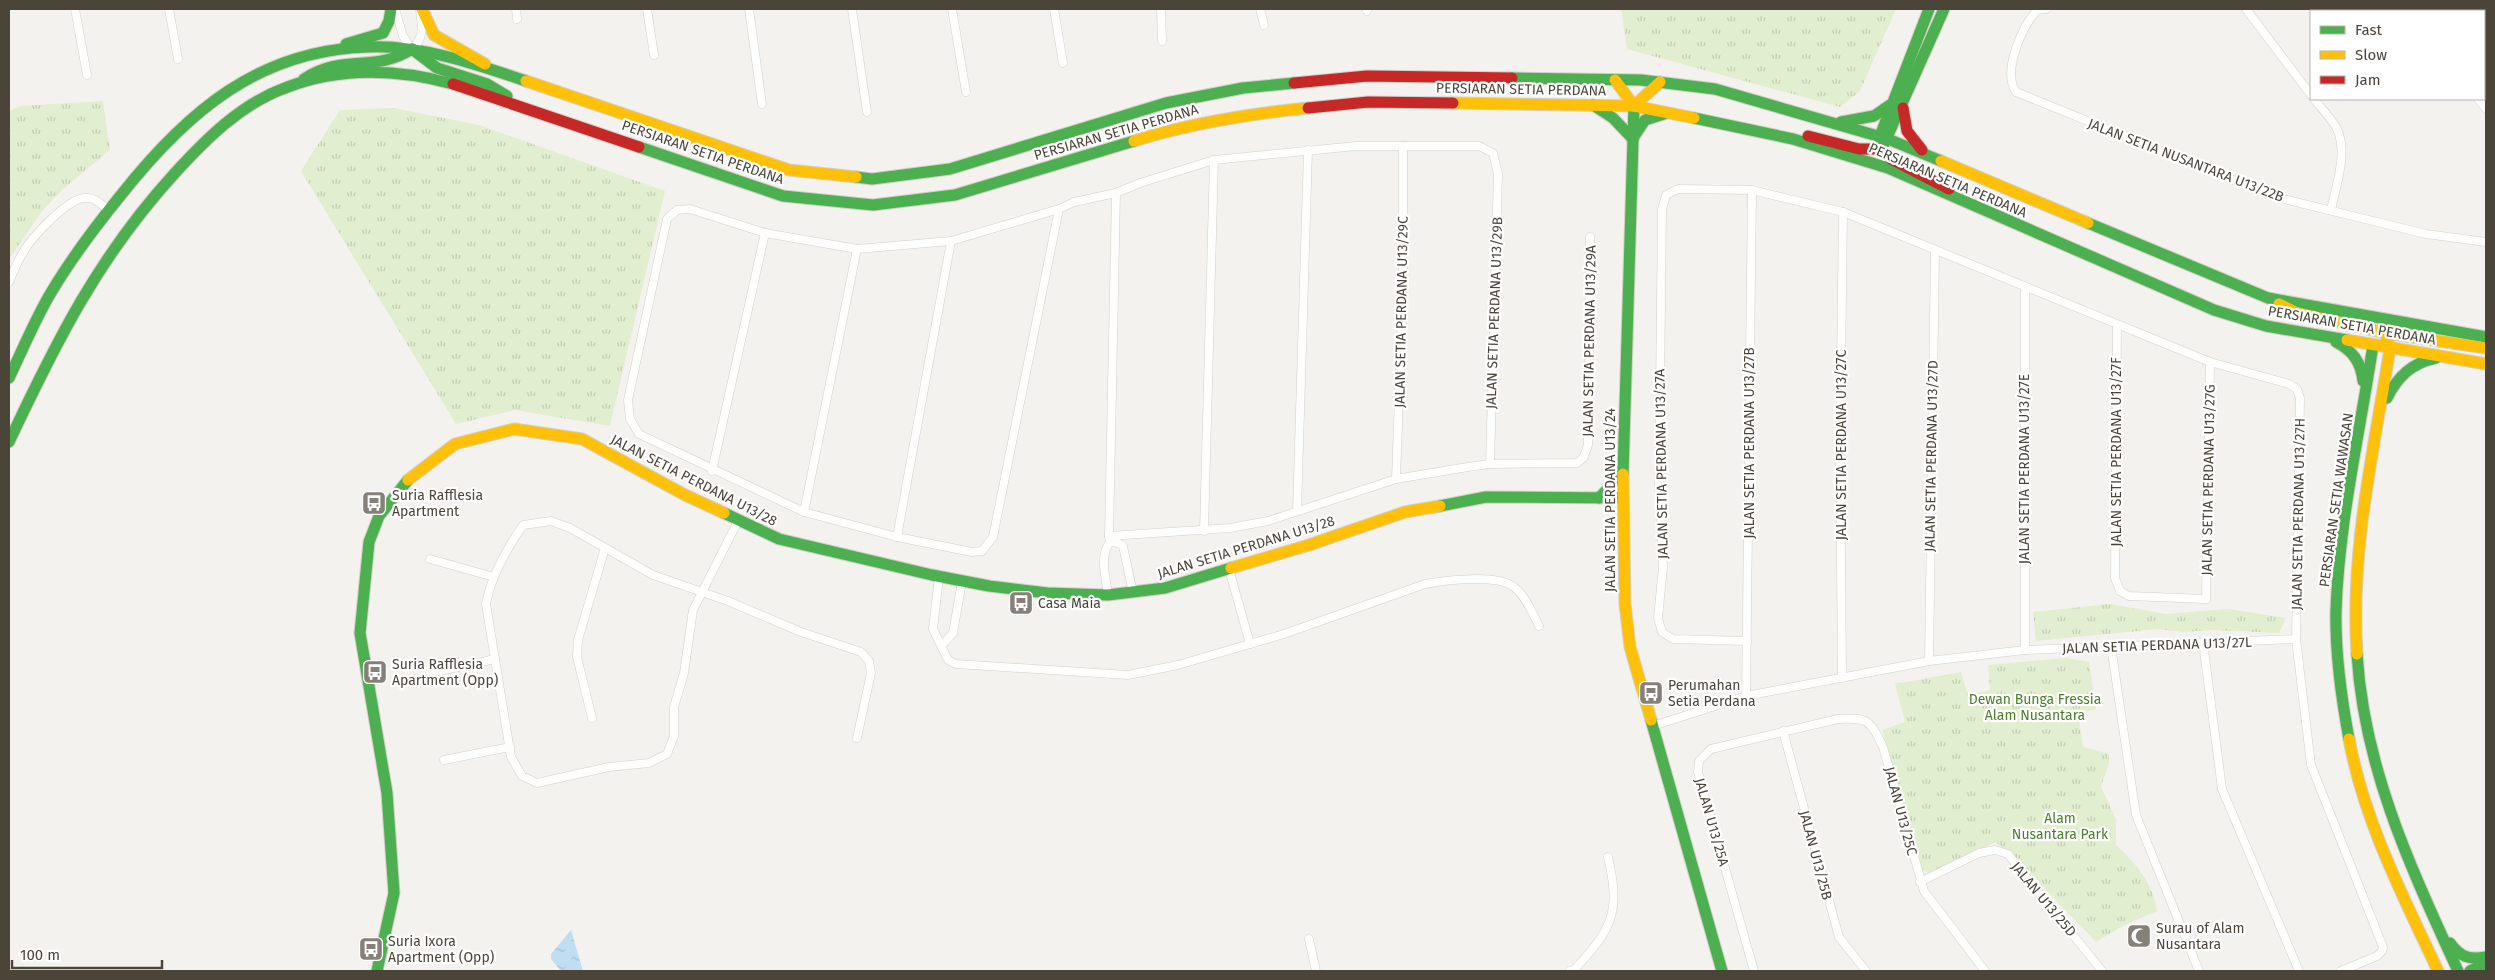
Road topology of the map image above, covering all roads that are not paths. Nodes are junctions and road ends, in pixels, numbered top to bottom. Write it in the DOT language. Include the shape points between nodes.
graph roads {
  1 [pos="75,9"];
  2 [pos="169,9"];
  3 [pos="393,9"];
  4 [pos="420,9"];
  5 [pos="516,9"];
  6 [pos="647,9"];
  7 [pos="749,9"];
  8 [pos="852,9"];
  9 [pos="952,9"];
  10 [pos="1054,9"];
  11 [pos="1161,9"];
  12 [pos="1260,9"];
  13 [pos="1929,9"];
  14 [pos="1944,9"];
  15 [pos="2046,9"];
  16 [pos="2246,9"];
  17 [pos="517,19"];
  18 [pos="1264,25"];
  19 [pos="1162,41"];
  20 [pos="412,49"];
  21 [pos="326,52"];
  22 [pos="654,55"];
  23 [pos="178,58"];
  24 [pos="1063,63"];
  25 [pos="496,71"];
  26 [pos="87,75"];
  27 [pos="1615,80"];
  28 [pos="1660,82"];
  29 [pos="294,84"];
  30 [pos="966,92"];
  31 [pos="2310,94"];
  32 [pos="2315,100"];
  33 [pos="1899,102"];
  34 [pos="762,104"];
  35 [pos="1593,105"];
  36 [pos="1634,106"];
  37 [pos="525,107"];
  38 [pos="866,112"];
  39 [pos="1669,113"];
  40 [pos="1835,122"];
  41 [pos="1762,133"];
  42 [pos="1884,137"];
  43 [pos="1632,139"];
  44 [pos="1403,146"];
  45 [pos="1880,149"];
  46 [pos="1308,150"];
  47 [pos="1928,156"];
  48 [pos="1214,160"];
  49 [pos="1752,190"];
  50 [pos="1116,193"];
  51 [pos="1970,206"];
  52 [pos="1059,209"];
  53 [pos="108,210"];
  54 [pos="2331,210"];
  55 [pos="1843,212"];
  56 [pos="765,233"];
  57 [pos="1590,237"];
  58 [pos="951,241"];
  59 [pos="2486,242"];
  60 [pos="857,249"];
  61 [pos="1935,251"];
  62 [pos="9,282"];
  63 [pos="2025,288"];
  64 [pos="2268,298"];
  65 [pos="2117,326"];
  66 [pos="2385,333"];
  67 [pos="2486,337"];
  68 [pos="2329,339"];
  69 [pos="2374,344"];
  70 [pos="2390,348"];
  71 [pos="2486,348"];
  72 [pos="2445,357"];
  73 [pos="2210,362"];
  74 [pos="2486,364"];
  75 [pos="9,378"];
  76 [pos="2364,405"];
  77 [pos="2382,408"];
  78 [pos="10,438"];
  79 [pos="1490,464"];
  80 [pos="712,471"];
  81 [pos="1622,474"];
  82 [pos="1396,479"];
  83 [pos="1599,498"];
  84 [pos="1622,498"];
  85 [pos="1297,511"];
  86 [pos="804,512"];
  87 [pos="738,521"];
  88 [pos="1622,523"];
  89 [pos="1204,531"];
  90 [pos="897,537"];
  91 [pos="1110,539"];
  92 [pos="605,548"];
  93 [pos="430,559"];
  94 [pos="1229,570"];
  95 [pos="939,577"];
  96 [pos="494,578"];
  97 [pos="962,581"];
  98 [pos="700,592"];
  99 [pos="1133,593"];
  100 [pos="1108,595"];
  101 [pos="2206,599"];
  102 [pos="1539,626"];
  103 [pos="2296,639"];
  104 [pos="1747,641"];
  105 [pos="2203,642"];
  106 [pos="1250,644"];
  107 [pos="942,645"];
  108 [pos="2111,646"];
  109 [pos="2025,650"];
  110 [pos="495,659"];
  111 [pos="1929,661"];
  112 [pos="430,673"];
  113 [pos="1842,678"];
  114 [pos="1746,696"];
  115 [pos="592,718"];
  116 [pos="1653,726"];
  117 [pos="1783,731"];
  118 [pos="857,738"];
  119 [pos="510,747"];
  120 [pos="444,760"];
  121 [pos="1608,858"];
  122 [pos="1920,882"];
  123 [pos="2432,914"];
  124 [pos="1309,939"];
  125 [pos="2486,957"];
  126 [pos="2486,963"];
  127 [pos="1720,969"];
  128 [pos="377,971"];
  129 [pos="1316,971"];
  130 [pos="1573,971"];
  131 [pos="1754,971"];
  132 [pos="1866,971"];
  133 [pos="1985,971"];
  134 [pos="2102,971"];
  135 [pos="2199,971"];
  136 [pos="2299,971"];
  137 [pos="2341,971"];
  138 [pos="2438,971"];
  139 [pos="2458,971"];
  140 [pos="2470,971"];
  1 -- 26 [label="street"];
  2 -- 23 [label="street"];
  3 -- 20 [label="street" via="403,36"];
  3 -- 21 [label="main road" via="390,26 381,36 353,41"];
  4 -- 20 [label="street" via="423,35"];
  4 -- 25 [label="main road" via="434,35"];
  5 -- 17 [label="street"];
  6 -- 22 [label="street"];
  7 -- 34 [label="street"];
  8 -- 38 [label="street"];
  9 -- 30 [label="street"];
  10 -- 24 [label="street"];
  11 -- 19 [label="street"];
  12 -- 18 [label="street"];
  13 -- 33 [label="main road"];
  14 -- 33 [label="main road"];
  15 -- 54 [label="street, JALAN SETIA NUSANTARA U13/22B" via="2037,10 2028,21 2010,70 2010,84 2016,92 2275,197"];
  16 -- 31 [label="street"];
  20 -- 21 [label="main road, PERSIARAN SETIA PERDANA" via="367,47"];
  20 -- 25 [label="main road, PERSIARAN SETIA PERDANA"];
  20 -- 29 [label="main road" via="392,62 355,62 324,67"];
  20 -- 37 [label="main road" via="433,68 487,85"];
  21 -- 53 [label="main road, PERSIARAN SETIA PERDANA" via="297,56 223,93 188,120 150,158"];
  25 -- 27 [label="main road, PERSIARAN SETIA PERDANA" via="788,170 872,179 950,170 1166,103 1243,88 1367,76"];
  27 -- 28 [label="main road, PERSIARAN SETIA PERDANA"];
  27 -- 36 [label="main road"];
  28 -- 36 [label="main road"];
  28 -- 40 [label="main road, PERSIARAN SETIA PERDANA" via="1715,89"];
  29 -- 37 [label="main road, PERSIARAN SETIA PERDANA" via="355,74 406,73 433,78"];
  29 -- 78 [label="main road, PERSIARAN SETIA PERDANA" via="271,94 230,120 196,150 153,196 106,258 74,310"];
  32 -- 54 [label="street" via="2336,127 2341,141"];
  33 -- 40 [label="main road" via="1870,119"];
  33 -- 42 [label="main road"];
  33 -- 47 [label="main road" via="1902,122 1910,139"];
  35 -- 36 [label="main road, PERSIARAN SETIA PERDANA"];
  35 -- 37 [label="main road, PERSIARAN SETIA PERDANA" via="1368,102 1247,114 1172,129 955,195 873,206 783,196"];
  35 -- 43 [label="main road" via="1613,118"];
  36 -- 39 [label="main road, PERSIARAN SETIA PERDANA"];
  36 -- 43 [label="main road, JALAN SETIA PERDANA U13/24"];
  39 -- 41 [label="main road, PERSIARAN SETIA PERDANA"];
  39 -- 43 [label="main road" via="1645,120"];
  40 -- 42 [label="main road, PERSIARAN SETIA PERDANA"];
  41 -- 45 [label="main road" via="1807,136 1859,149"];
  41 -- 51 [label="main road, PERSIARAN SETIA PERDANA" via="1793,139 1888,168"];
  42 -- 45 [label="main road"];
  42 -- 47 [label="main road, PERSIARAN SETIA PERDANA"];
  43 -- 81 [label="main road, JALAN SETIA PERDANA U13/24"];
  44 -- 46 [label="street"];
  44 -- 79 [label="street, JALAN SETIA PERDANA U13/29B" via="1479,146 1492,153 1496,161"];
  44 -- 82 [label="street, JALAN SETIA PERDANA U13/29C" via="1403,286"];
  45 -- 51 [label="main road" via="1891,159 1947,187"];
  46 -- 48 [label="street"];
  46 -- 85 [label="street"];
  47 -- 64 [label="main road, PERSIARAN SETIA PERDANA"];
  48 -- 50 [label="street"];
  48 -- 89 [label="street"];
  49 -- 55 [label="street"];
  49 -- 104 [label="street, JALAN SETIA PERDANA U13/27B"];
  49 -- 104 [label="street, JALAN SETIA PERDANA U13/27A" via="1678,189 1666,195 1662,208 1659,486 1663,567 1659,625 1667,637 1673,639"];
  50 -- 52 [label="street" via="1074,202"];
  50 -- 91 [label="street"];
  51 -- 68 [label="main road, PERSIARAN SETIA PERDANA" via="2214,310 2266,326"];
  52 -- 58 [label="street"];
  52 -- 90 [label="street" via="993,536 982,551 972,552"];
  53 -- 62 [label="street" via="90,198 72,202 28,246"];
  53 -- 75 [label="main road, PERSIARAN SETIA PERDANA" via="83,242 48,298"];
  54 -- 59 [label="street, JALAN SETIA NUSANTARA U13/22B" via="2426,234"];
  55 -- 61 [label="street"];
  55 -- 113 [label="street, JALAN SETIA PERDANA U13/27C"];
  56 -- 60 [label="street"];
  56 -- 80 [label="street"];
  56 -- 80 [label="street" via="690,209 677,210 667,219 628,400 630,419 639,434"];
  57 -- 79 [label="street, JALAN SETIA PERDANA U13/29A" via="1588,445 1584,457 1578,463"];
  58 -- 60 [label="street"];
  58 -- 90 [label="street"];
  60 -- 86 [label="street"];
  61 -- 63 [label="street"];
  61 -- 111 [label="street, JALAN SETIA PERDANA U13/27D"];
  63 -- 65 [label="street"];
  63 -- 109 [label="street, JALAN SETIA PERDANA U13/27E"];
  64 -- 66 [label="main road" via="2295,312"];
  64 -- 67 [label="main road, PERSIARAN SETIA PERDANA"];
  65 -- 73 [label="street"];
  65 -- 101 [label="street, JALAN SETIA PERDANA U13/27F" via="2115,578 2120,591 2129,596"];
  66 -- 69 [label="main road"];
  66 -- 70 [label="main road"];
  66 -- 71 [label="main road"];
  68 -- 69 [label="main road, PERSIARAN SETIA PERDANA"];
  68 -- 76 [label="main road" via="2349,348 2358,358 2363,369"];
  69 -- 70 [label="main road, PERSIARAN SETIA PERDANA"];
  69 -- 76 [label="main road, PERSIARAN SETIA WAWASAN"];
  70 -- 72 [label="main road, PERSIARAN SETIA PERDANA"];
  70 -- 77 [label="main road, PERSIARAN SETIA WAWASAN"];
  72 -- 74 [label="main road, PERSIARAN SETIA PERDANA"];
  72 -- 77 [label="main road" via="2424,360 2404,371"];
  73 -- 101 [label="street, JALAN SETIA PERDANA U13/27G"];
  73 -- 103 [label="street, JALAN SETIA PERDANA U13/27H" via="2289,384 2297,389 2300,398"];
  76 -- 138 [label="main road, PERSIARAN SETIA WAWASAN" via="2339,561 2336,611 2341,692 2354,764 2373,824"];
  77 -- 123 [label="main road, PERSIARAN SETIA WAWASAN" via="2361,526 2354,609 2356,660 2372,759 2402,848"];
  79 -- 82 [label="street"];
  80 -- 86 [label="street"];
  81 -- 83 [label="main road"];
  81 -- 84 [label="main road, JALAN SETIA PERDANA U13/24"];
  82 -- 85 [label="street"];
  83 -- 84 [label="main road, JALAN SETIA PERDANA U13/28"];
  83 -- 88 [label="main road" via="1615,511"];
  83 -- 94 [label="main road, JALAN SETIA PERDANA U13/28" via="1486,497 1405,512"];
  84 -- 88 [label="main road, JALAN SETIA PERDANA U13/24"];
  85 -- 89 [label="street" via="1268,521"];
  86 -- 90 [label="street"];
  87 -- 95 [label="main road, JALAN SETIA PERDANA U13/28" via="806,547"];
  87 -- 98 [label="street"];
  87 -- 128 [label="main road, JALAN SETIA PERDANA U13/28" via="582,440 535,431 514,429 455,444 404,483 379,516 369,542 360,633 387,793 394,893"];
  88 -- 116 [label="main road, JALAN SETIA PERDANA U13/24" via="1630,647"];
  89 -- 91 [label="street"];
  91 -- 99 [label="street" via="1123,546"];
  91 -- 100 [label="street" via="1104,549"];
  92 -- 96 [label="street" via="551,521 523,525"];
  92 -- 98 [label="street" via="653,575"];
  92 -- 115 [label="street" via="578,640 577,657"];
  93 -- 96 [label="street"];
  94 -- 99 [label="main road, JALAN SETIA PERDANA U13/28" via="1165,588"];
  94 -- 106 [label="street"];
  95 -- 97 [label="main road, JALAN SETIA PERDANA U13/28"];
  95 -- 107 [label="street" via="933,629"];
  96 -- 110 [label="street" via="486,604"];
  97 -- 100 [label="main road, JALAN SETIA PERDANA U13/28" via="1047,593"];
  97 -- 107 [label="street" via="953,633"];
  98 -- 118 [label="street" via="865,655 871,673"];
  98 -- 119 [label="street" via="692,610 684,673 674,707 674,736 667,754 650,763 609,767 537,783 519,772"];
  99 -- 100 [label="main road, JALAN SETIA PERDANA U13/28"];
  102 -- 106 [label="street" via="1515,588 1509,584 1498,580 1442,581"];
  103 -- 105 [label="street, JALAN SETIA PERDANA U13/27L"];
  103 -- 137 [label="street" via="2310,765 2383,947 2377,956"];
  104 -- 114 [label="street, JALAN SETIA PERDANA U13/27B"];
  105 -- 108 [label="street, JALAN SETIA PERDANA U13/27L"];
  105 -- 136 [label="street" via="2222,789"];
  106 -- 107 [label="street" via="1178,665 1128,675 956,664 948,660"];
  108 -- 109 [label="street, JALAN SETIA PERDANA U13/27L"];
  108 -- 135 [label="street" via="2136,815"];
  109 -- 111 [label="street, JALAN SETIA PERDANA U13/27L"];
  110 -- 112 [label="street"];
  110 -- 119 [label="street"];
  111 -- 113 [label="street, JALAN SETIA PERDANA U13/27L"];
  113 -- 114 [label="street, JALAN SETIA PERDANA U13/27L"];
  114 -- 116 [label="street, JALAN SETIA PERDANA U13/27L"];
  116 -- 127 [label="main road, JALAN SETIA PERDANA U13/24"];
  117 -- 122 [label="street, JALAN U13/25C" via="1838,718 1858,718 1872,725 1883,747"];
  117 -- 131 [label="street, JALAN U13/25A" via="1711,749 1699,761 1698,772"];
  117 -- 132 [label="street, JALAN U13/25B" via="1838,938"];
  119 -- 120 [label="street"];
  121 -- 130 [label="street" via="1614,882 1613,909 1604,936"];
  122 -- 133 [label="street, JALAN U13/25C"];
  122 -- 134 [label="street, JALAN U13/25D" via="1979,853 1995,850 2008,854"];
  123 -- 125 [label="main road" via="2464,959 2472,961"];
  123 -- 139 [label="main road, PERSIARAN SETIA WAWASAN"];
  124 -- 129 [label="street"];
  126 -- 140 [label="main road"];
}
